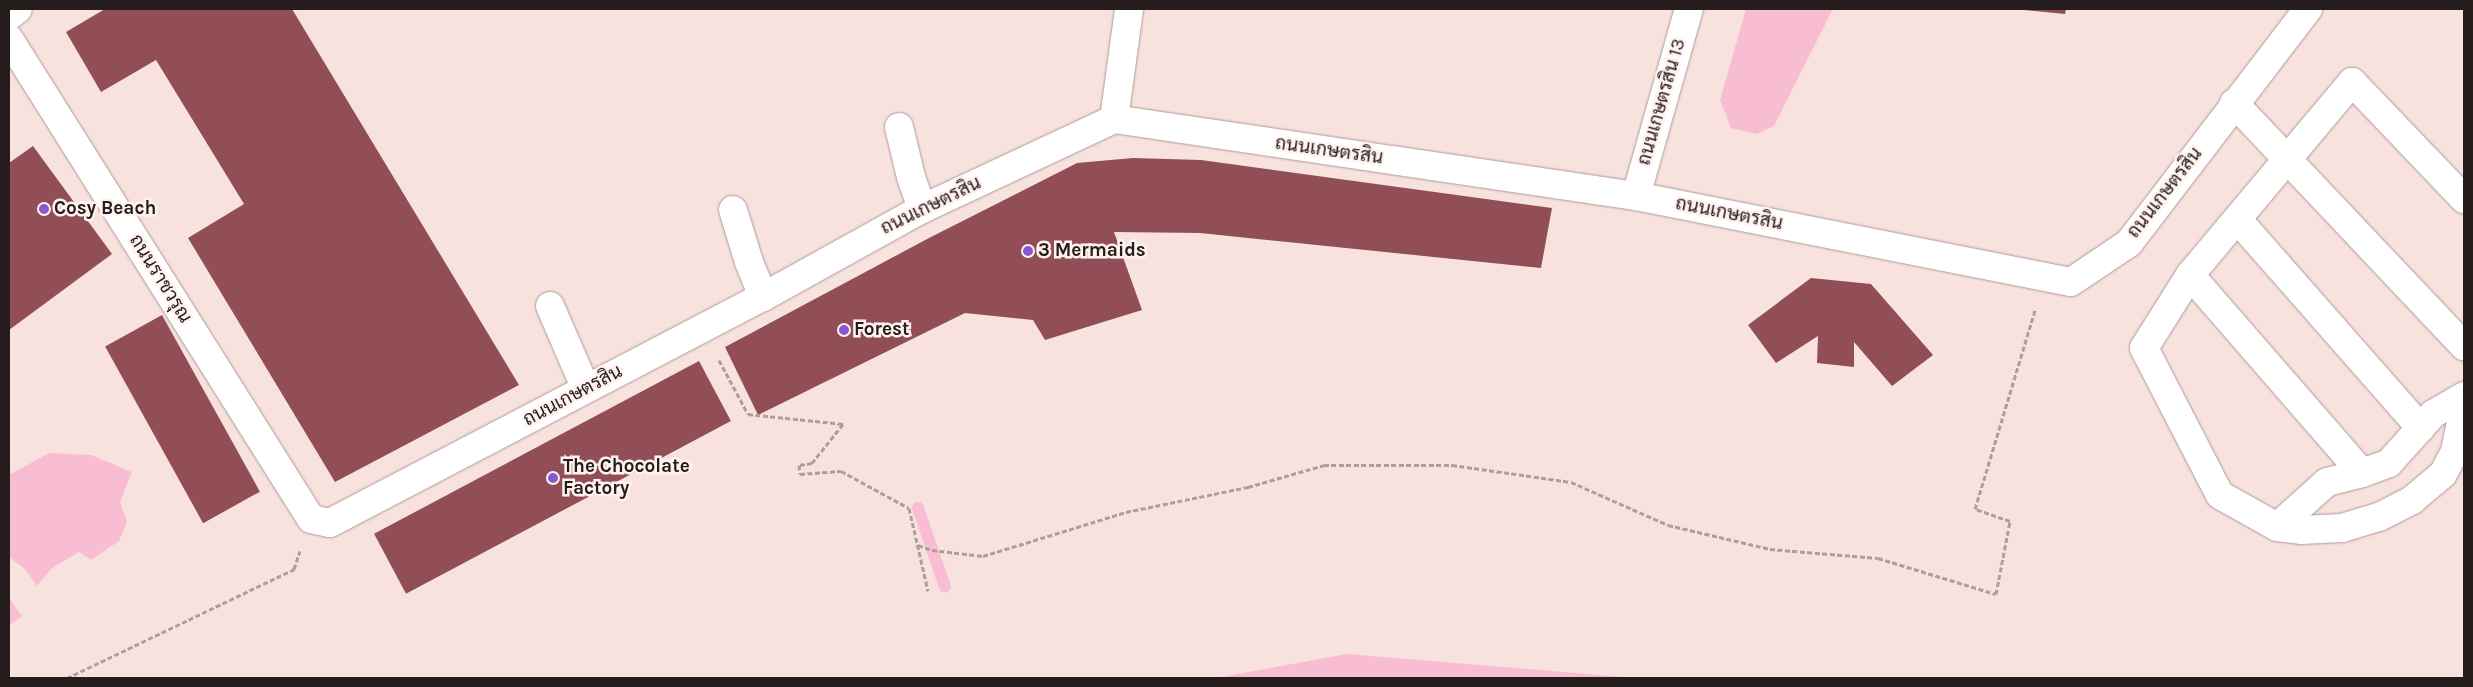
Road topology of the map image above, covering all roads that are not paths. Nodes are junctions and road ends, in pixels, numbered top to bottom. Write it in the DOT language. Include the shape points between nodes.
graph roads {
  1 [pos="18,9"];
  2 [pos="1130,9"];
  3 [pos="1689,9"];
  4 [pos="2308,9"];
  5 [pos="9,16"];
  6 [pos="9,40"];
  7 [pos="2234,103"];
  8 [pos="1114,119"];
  9 [pos="899,127"];
  10 [pos="2288,160"];
  11 [pos="1636,196"];
  12 [pos="2464,199"];
  13 [pos="922,209"];
  14 [pos="733,210"];
  15 [pos="2238,220"];
  16 [pos="2190,275"];
  17 [pos="763,297"];
  18 [pos="550,306"];
  19 [pos="2464,346"];
  20 [pos="586,389"];
  21 [pos="2464,396"];
  22 [pos="2464,408"];
  23 [pos="2421,428"];
  24 [pos="2362,473"];
  25 [pos="311,519"];
  26 [pos="2277,527"];
  1 -- 5 [label="street"];
  2 -- 8 [label="street"];
  3 -- 11 [label="street, ถนนเกษตรสิน 13"];
  4 -- 7 [label="street, ถนนเกษตรสิน"];
  6 -- 25 [label="street, ถนนราชวรุณ"];
  7 -- 10 [label="street"];
  7 -- 11 [label="street, ถนนเกษตรสิน" via="2129,242 2071,282"];
  8 -- 11 [label="street, ถนนเกษตรสิน"];
  8 -- 13 [label="street, ถนนเกษตรสิน"];
  9 -- 13 [label="street" via="910,177"];
  10 -- 12 [label="street" via="2352,82"];
  10 -- 15 [label="street"];
  10 -- 19 [label="street"];
  13 -- 17 [label="street, ถนนเกษตรสิน"];
  14 -- 17 [label="street"];
  15 -- 16 [label="street"];
  15 -- 23 [label="street"];
  16 -- 24 [label="street"];
  16 -- 26 [label="street" via="2144,348 2220,495"];
  17 -- 20 [label="street, ถนนเกษตรสิน"];
  18 -- 20 [label="street"];
  20 -- 25 [label="street, ถนนเกษตรสิน" via="330,523"];
  21 -- 23 [label="street" via="2433,414"];
  22 -- 26 [label="street" via="2455,451 2443,474 2412,500 2380,517 2342,528 2301,530"];
  23 -- 24 [label="street" via="2389,463"];
  24 -- 26 [label="street" via="2327,482"];
}
